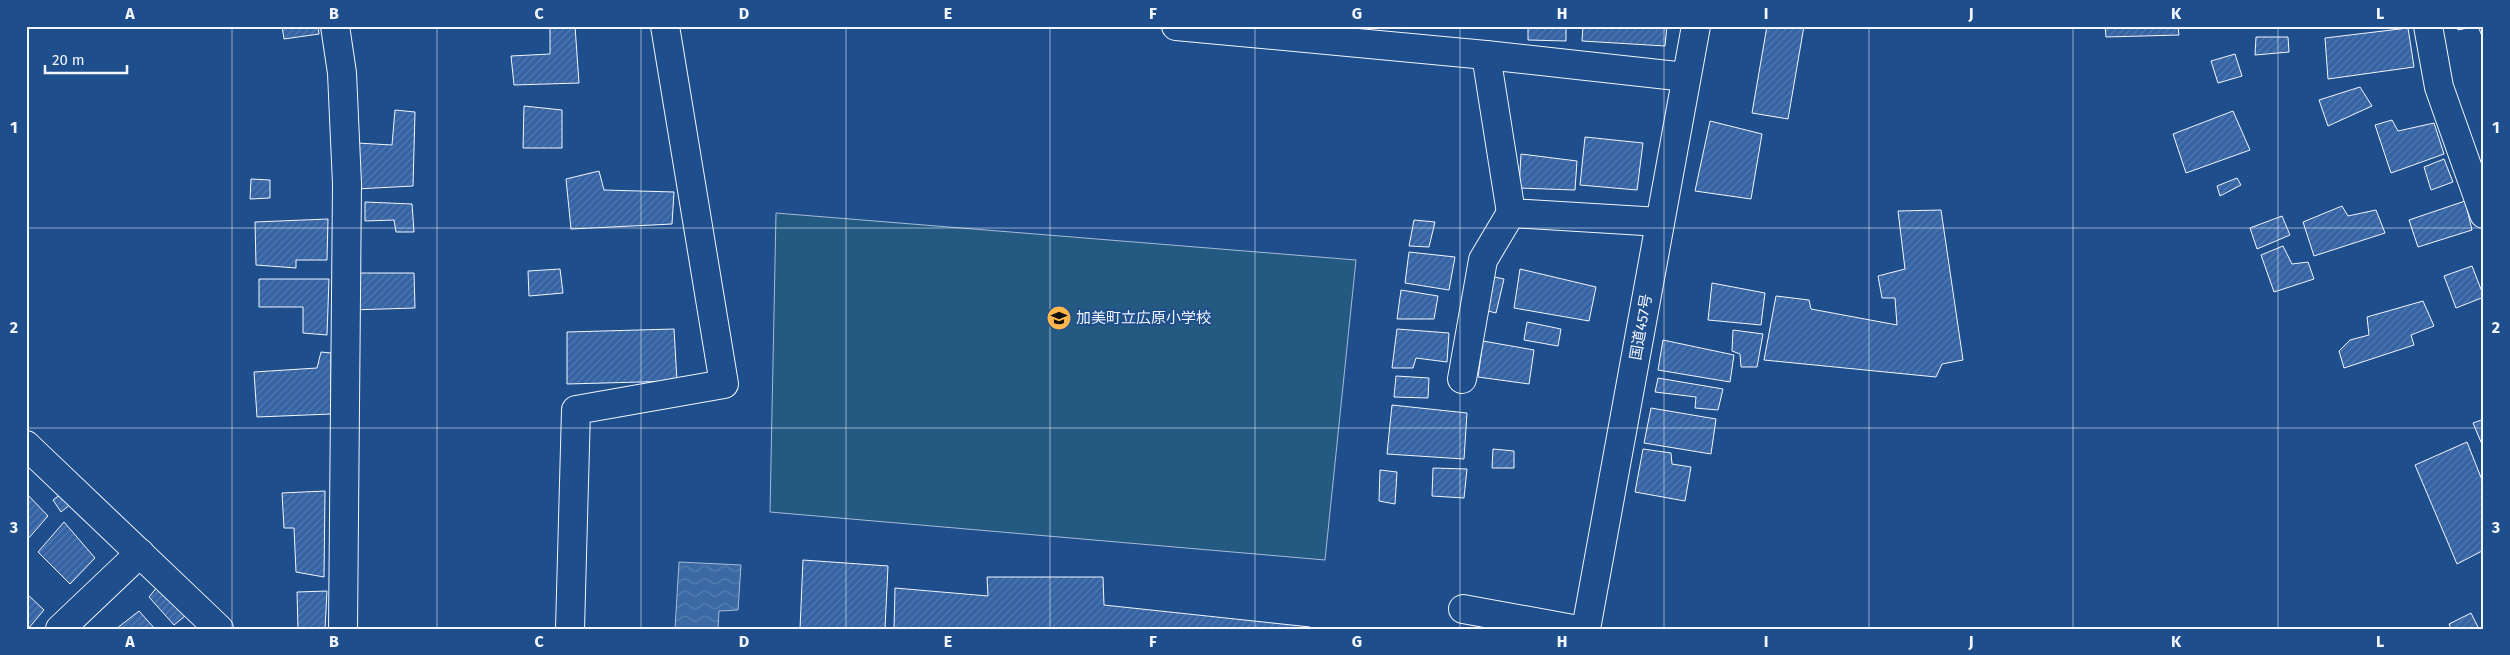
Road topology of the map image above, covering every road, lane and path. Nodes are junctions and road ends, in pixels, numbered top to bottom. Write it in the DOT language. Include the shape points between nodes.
graph roads {
  1 [pos="335,26"];
  2 [pos="665,26"];
  3 [pos="1176,26"];
  4 [pos="1696,26"];
  5 [pos="2428,26"];
  6 [pos="1486,55"];
  7 [pos="1686,78"];
  8 [pos="1511,213"];
  9 [pos="2484,214"];
  10 [pos="1660,222"];
  11 [pos="1462,379"];
  12 [pos="26,445"];
  13 [pos="140,553"];
  14 [pos="1463,609"];
  15 [pos="60,629"];
  16 [pos="219,629"];
  17 [pos="343,629"];
  18 [pos="570,629"];
  19 [pos="1573,629"];
  20 [pos="1586,629"];
  1 -- 17 [label="main road" via="342,73 347,184"];
  2 -- 18 [label="main road" via="724,384 576,410"];
  3 -- 6 [label="main road"];
  4 -- 7 [label="main road, 国道457号"];
  5 -- 9 [label="main road" via="2439,87"];
  6 -- 7 [label="main road"];
  6 -- 8 [label="main road"];
  7 -- 10 [label="main road, 国道457号"];
  8 -- 10 [label="main road"];
  8 -- 11 [label="main road" via="1483,260"];
  10 -- 20 [label="main road, 国道457号"];
  12 -- 13 [label="main road"];
  13 -- 15 [label="main road"];
  13 -- 16 [label="main road"];
  14 -- 19 [label="main road"];
}
